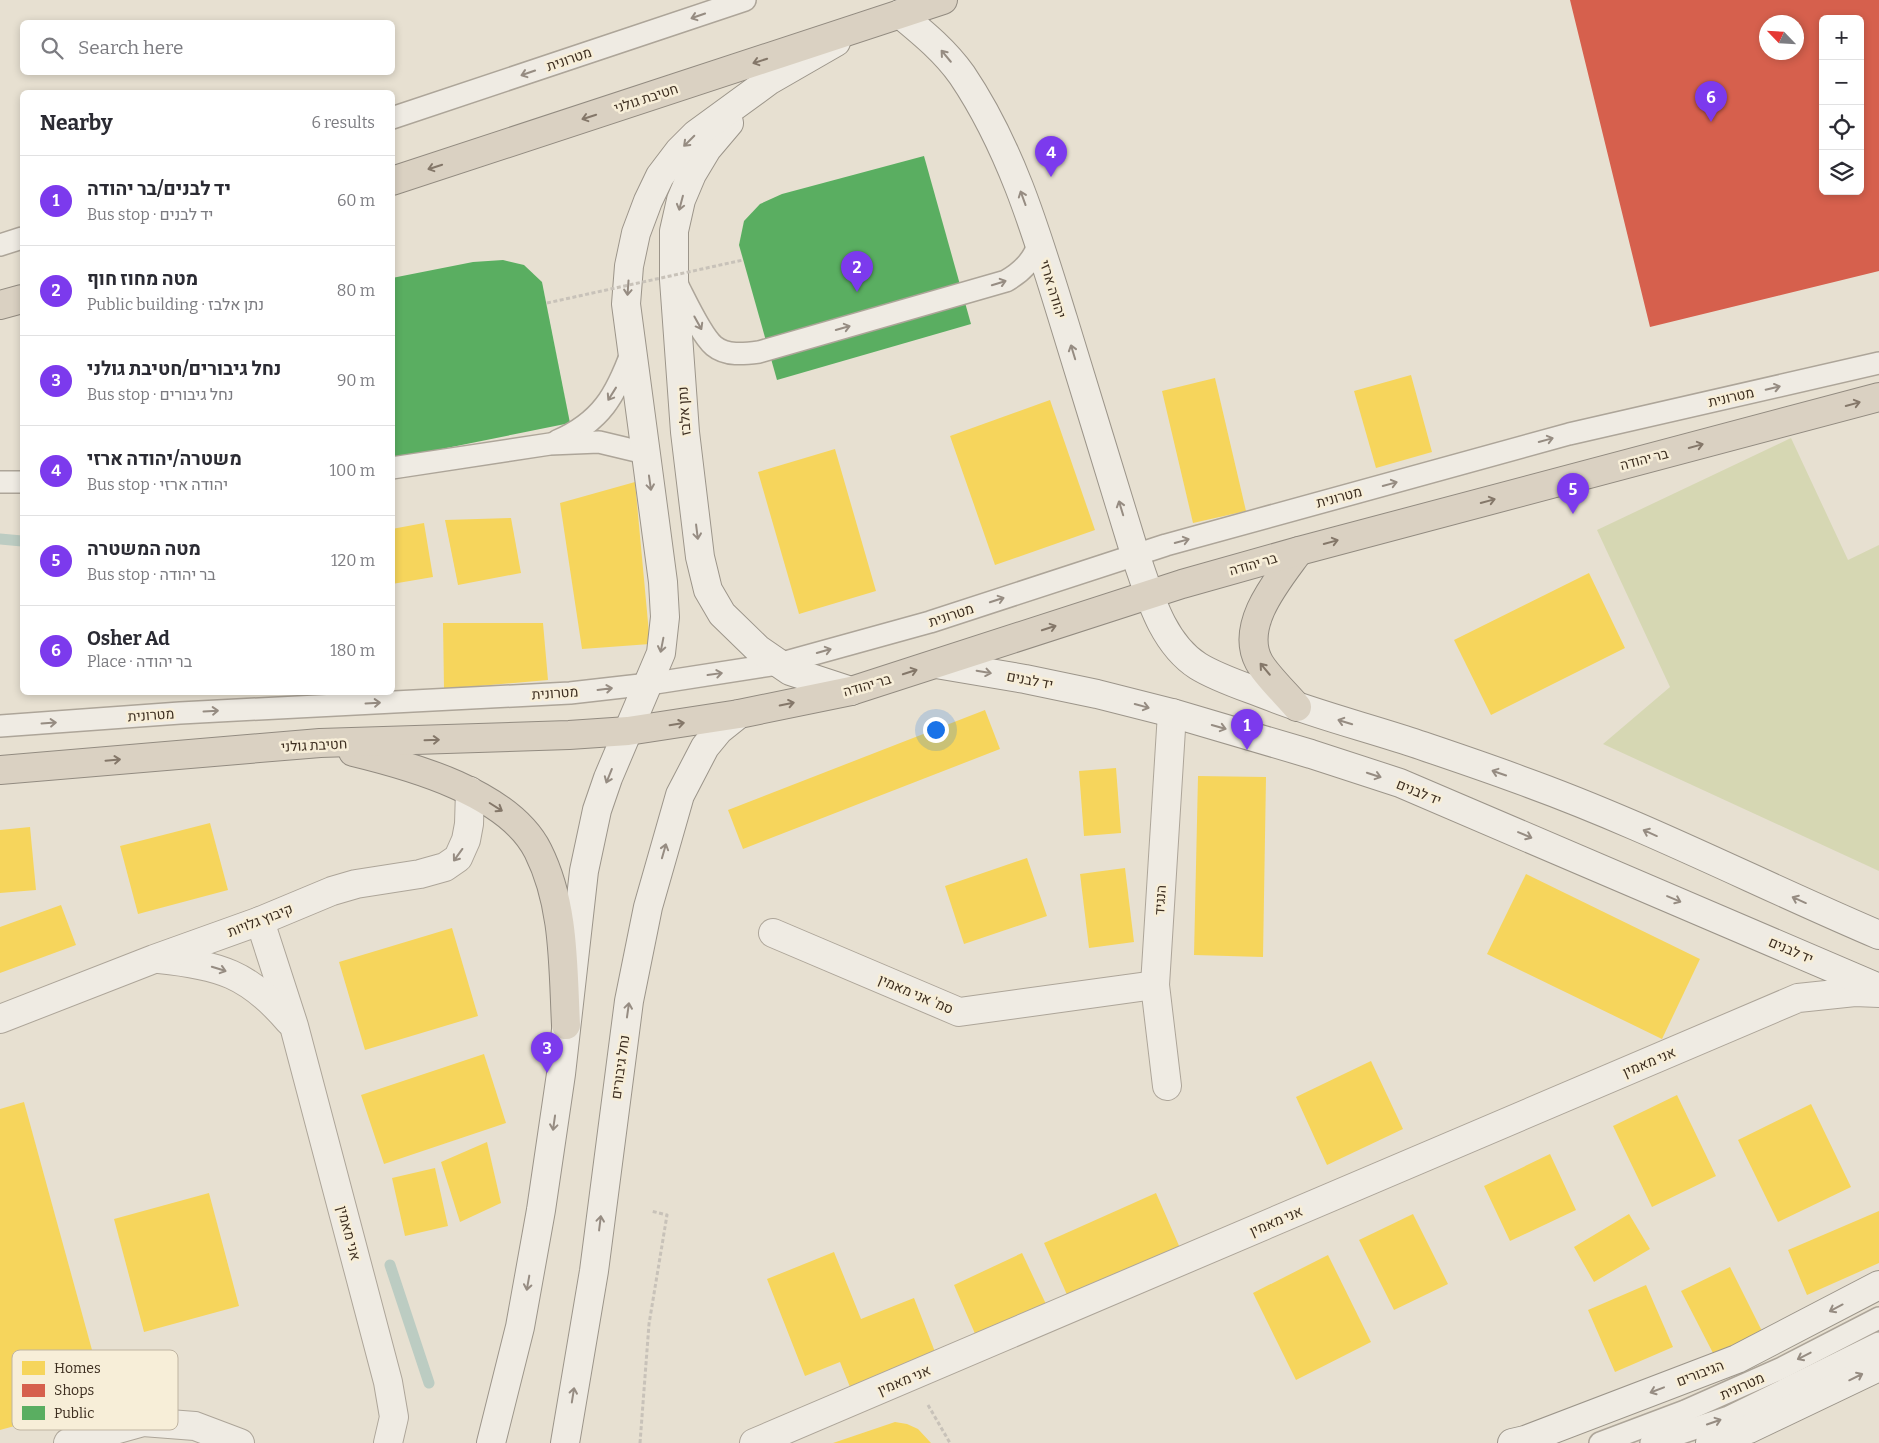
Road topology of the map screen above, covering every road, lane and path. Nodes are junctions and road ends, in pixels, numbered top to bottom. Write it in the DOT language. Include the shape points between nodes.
graph roads {
  1 [pos="745,0"];
  2 [pos="943,0"];
  3 [pos="900,14"];
  4 [pos="857,29"];
  5 [pos="770,80"];
  6 [pos="395,117"];
  7 [pos="395,180"];
  8 [pos="20,239"];
  9 [pos="1039,242"];
  10 [pos="0,245"];
  11 [pos="743,260"];
  12 [pos="674,280"];
  13 [pos="20,300"];
  14 [pos="547,303"];
  15 [pos="0,305"];
  16 [pos="632,350"];
  17 [pos="1879,363"];
  18 [pos="1879,397"];
  19 [pos="550,444"];
  20 [pos="645,452"];
  21 [pos="395,468"];
  22 [pos="0,482"];
  23 [pos="20,482"];
  24 [pos="1299,551"];
  25 [pos="1136,554"];
  26 [pos="1150,595"];
  27 [pos="778,664"];
  28 [pos="936,664"];
  29 [pos="649,684"];
  30 [pos="851,691"];
  31 [pos="1297,707"];
  32 [pos="1172,713"];
  33 [pos="739,714"];
  34 [pos="0,726"];
  35 [pos="628,731"];
  36 [pos="320,743"];
  37 [pos="0,770"];
  38 [pos="470,791"];
  39 [pos="260,921"];
  40 [pos="773,933"];
  41 [pos="1879,935"];
  42 [pos="1790,949"];
  43 [pos="154,958"];
  44 [pos="1155,985"];
  45 [pos="1879,988"];
  46 [pos="1879,993"];
  47 [pos="1798,998"];
  48 [pos="0,1019"];
  49 [pos="566,1025"];
  50 [pos="294,1026"];
  51 [pos="1167,1086"];
  52 [pos="651,1211"];
  53 [pos="1879,1285"];
  54 [pos="1879,1318"];
  55 [pos="1879,1343"];
  56 [pos="1879,1366"];
  57 [pos="911,1377"];
  58 [pos="178,1425"];
  59 [pos="114,1430"];
  60 [pos="388,1442"];
  61 [pos="68,1443"];
  62 [pos="240,1443"];
  63 [pos="491,1443"];
  64 [pos="565,1443"];
  65 [pos="640,1443"];
  66 [pos="754,1443"];
  67 [pos="950,1443"];
  68 [pos="1512,1443"];
  69 [pos="1600,1443"];
  70 [pos="1651,1443"];
  71 [pos="1710,1443"];
  1 -- 6 [label="lane, מטרונית, one-way"];
  2 -- 3 [label="highway, חטיבת גולני"];
  3 -- 4 [label="highway, חטיבת גולני"];
  9 -- 3 [label="street, יהודה ארזי, one-way" via="1008,158 988,117 961,74 936,44"];
  4 -- 5 [label="street, נתן אלבז"];
  4 -- 7 [label="highway, חטיבת גולני, one-way"];
  5 -- 12 [label="street, נתן אלבז, one-way" via="721,132 692,174 681,200 674,231"];
  5 -- 16 [label="street, נתן אלבז, one-way" via="696,134 660,176 636,232 629,266 626,304"];
  8 -- 10 [label="lane"];
  12 -- 9 [label="lane, one-way" via="715,347 742,355 1006,281 1028,264"];
  25 -- 9 [label="street, יהודה ארזי, one-way"];
  11 -- 14 [label="path, bridge"];
  12 -- 27 [label="street, נתן אלבז, one-way" via="685,432 700,557 708,590 728,620"];
  13 -- 15 [label="highway"];
  16 -- 19 [label="lane, one-way" via="622,377 598,415 576,433"];
  16 -- 20 [label="street, נתן אלבז"];
  25 -- 17 [label="lane, מטרונית, one-way" via="1570,434"];
  24 -- 18 [label="highway, בר יהודה, one-way"];
  19 -- 20 [label="lane" via="599,442"];
  19 -- 21 [label="lane"];
  20 -- 29 [label="street, נתן אלבז, one-way" via="666,617 661,653"];
  22 -- 23 [label="lane"];
  24 -- 26 [label="highway, בר יהודה"];
  31 -- 24 [label="highway, one-way" via="1259,662 1252,641 1265,601"];
  25 -- 26 [label="street, יהודה ארזי"];
  27 -- 25 [label="lane, מטרונית, one-way" via="930,622"];
  28 -- 26 [label="highway, בר יהודה, one-way"];
  26 -- 31 [label="street" via="1178,650 1197,666"];
  29 -- 27 [label="lane, מטרונית, one-way"];
  27 -- 30 [label="street, נתן אלבז"];
  30 -- 28 [label="highway, בר יהודה, one-way"];
  28 -- 32 [label="street, יד לבנים, one-way" via="1025,679"];
  34 -- 29 [label="lane, מטרונית, one-way" via="180,713 570,693"];
  29 -- 35 [label="street, נתן אלבז"];
  33 -- 30 [label="highway, בר יהודה, one-way"];
  41 -- 31 [label="street, one-way" via="1630,824 1522,780"];
  32 -- 42 [label="street, יד לבנים, one-way" via="1400,783"];
  32 -- 44 [label="street, הנגיד"];
  35 -- 33 [label="highway, בר יהודה, one-way"];
  64 -- 33 [label="street, נחל גיבורים, one-way" via="594,1271 629,1002 648,907 680,795 705,747 718,730"];
  36 -- 35 [label="highway, חטיבת גולני, one-way"];
  35 -- 49 [label="street, one-way" via="596,810 584,871"];
  37 -- 36 [label="highway, חטיבת גולני, one-way"];
  36 -- 38 [label="highway" via="388,760"];
  38 -- 39 [label="street, קיבוץ גלויות, one-way" via="466,840 458,858 445,867 332,891"];
  38 -- 49 [label="highway, one-way" via="505,812 522,829 537,849 547,872 562,938"];
  39 -- 43 [label="street, קיבוץ גלויות"];
  39 -- 50 [label="street, אני מאמין"];
  40 -- 44 [label="street, סמ' אני מאמין" via="959,1012"];
  42 -- 45 [label="street, יד לבנים"];
  42 -- 47 [label="street" via="1808,972 1806,988"];
  43 -- 48 [label="street, קיבוץ גלויות"];
  43 -- 50 [label="street, אני מאמין, one-way" via="223,970 260,992"];
  44 -- 51 [label="street, הנגיד"];
  46 -- 47 [label="street, אני מאמין"];
  47 -- 57 [label="street, אני מאמין"];
  49 -- 63 [label="street, one-way" via="541,1210 520,1327"];
  50 -- 60 [label="street, אני מאמין" via="388,1382 394,1417"];
  52 -- 65 [label="path" via="667,1215 649,1324"];
  53 -- 68 [label="street, הגיבורים, one-way" via="1737,1359"];
  54 -- 69 [label="lane, מטרונית, one-way" via="1773,1372 1685,1411"];
  70 -- 55 [label="lane, מטרונית, one-way" via="1729,1416"];
  71 -- 56 [label="street, one-way" via="1749,1429"];
  57 -- 66 [label="street, אני מאמין"];
  57 -- 67 [label="path"];
  58 -- 62 [label="street" via="195,1426"];
  59 -- 61 [label="street"];
}
